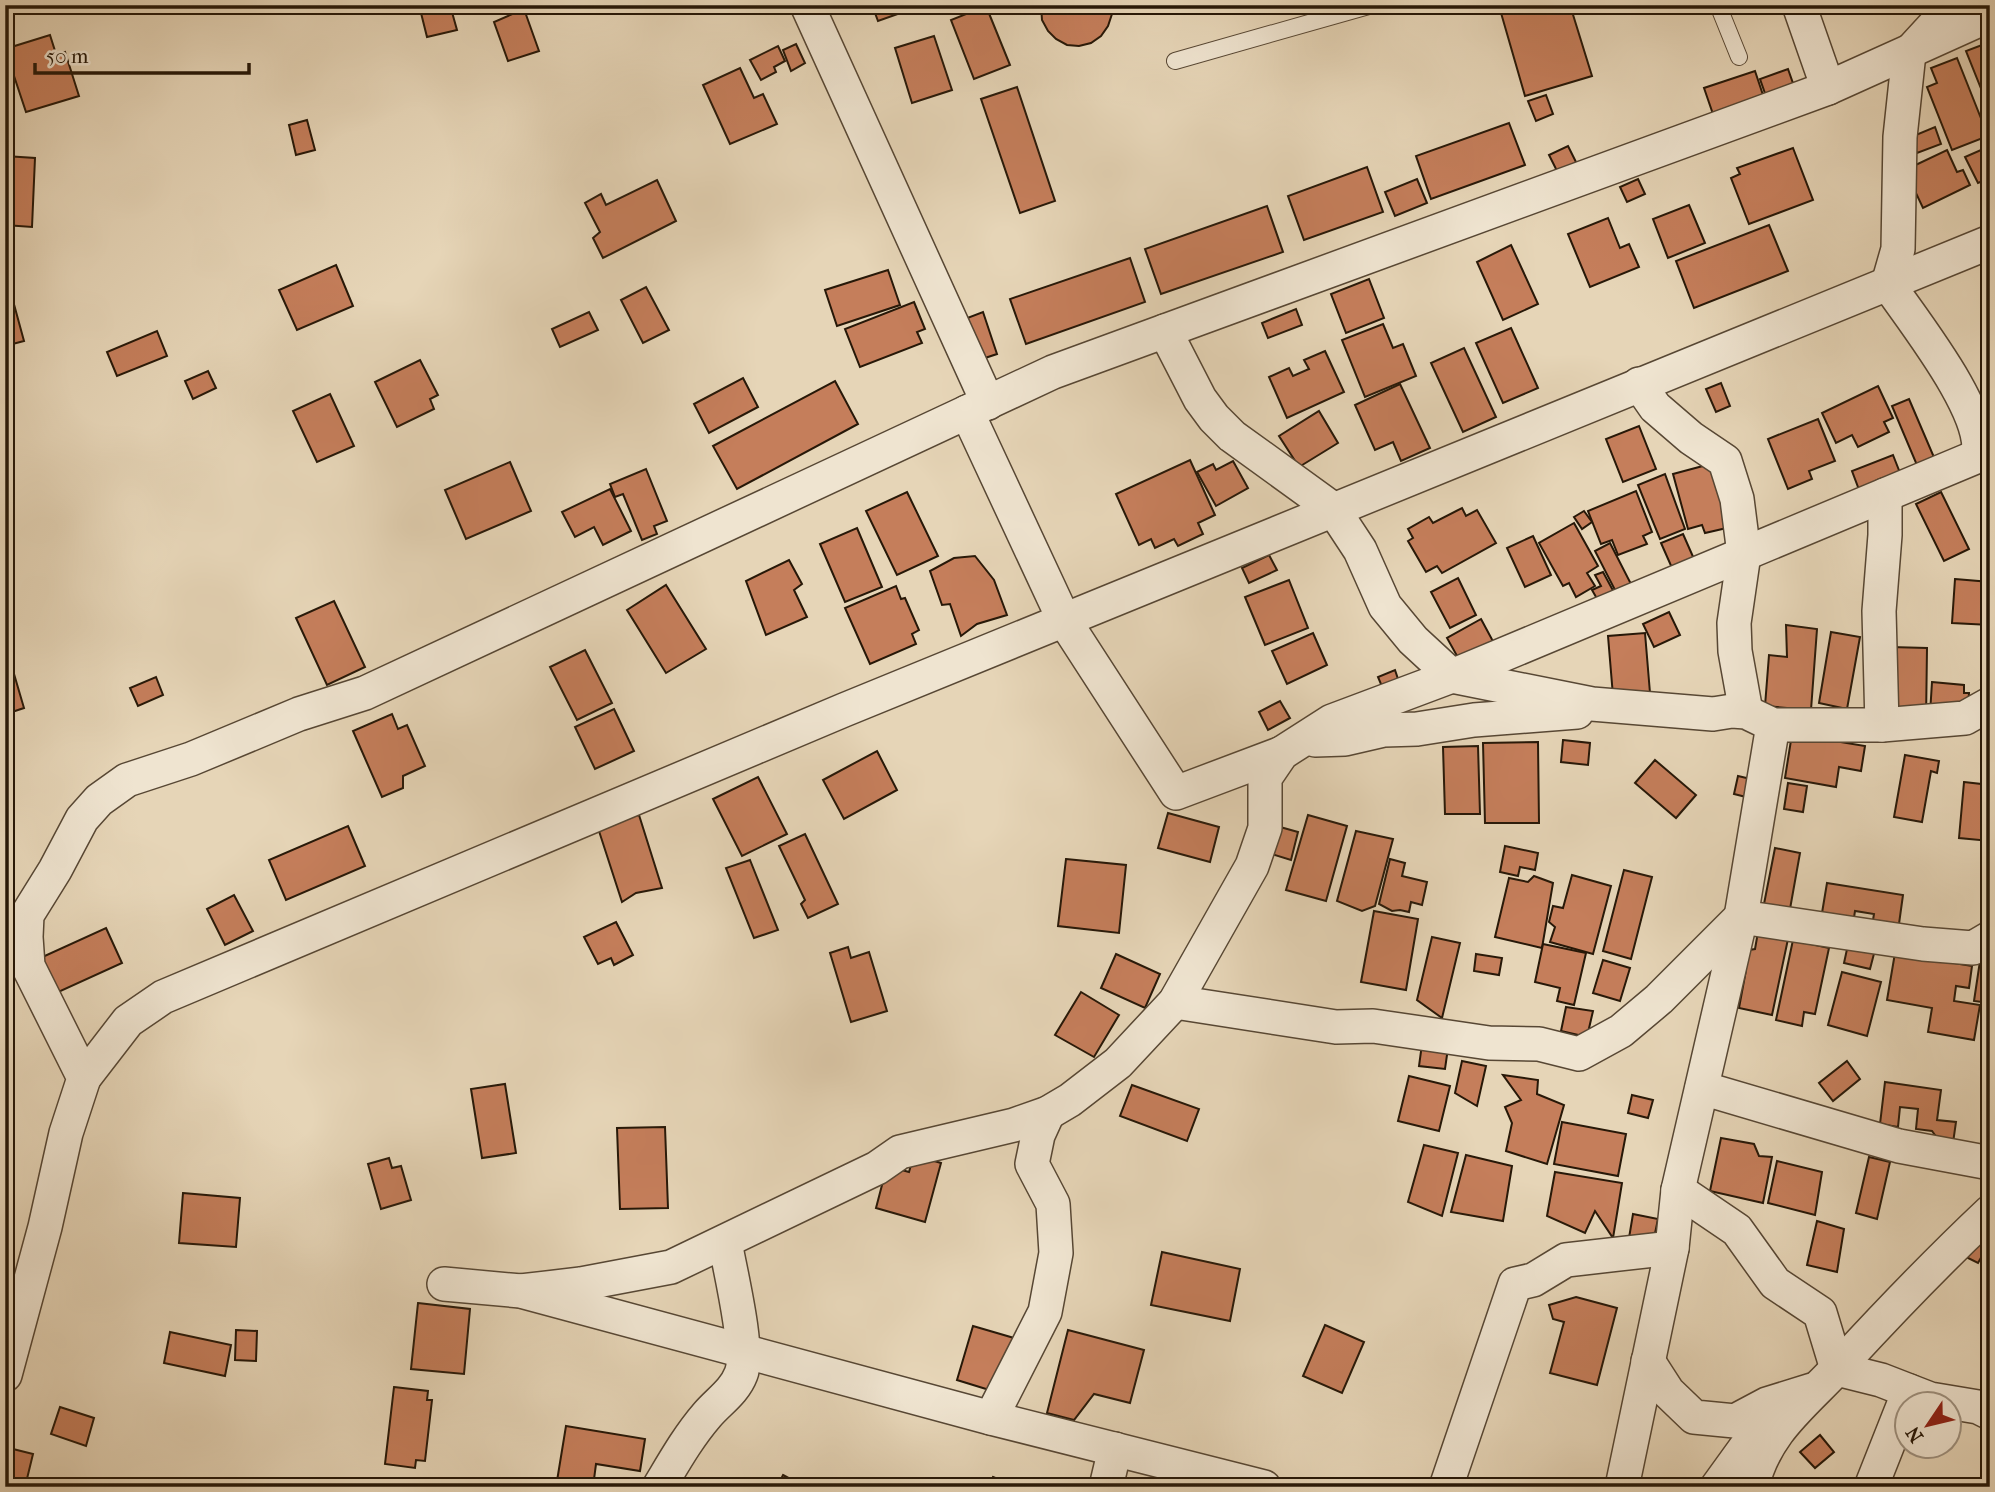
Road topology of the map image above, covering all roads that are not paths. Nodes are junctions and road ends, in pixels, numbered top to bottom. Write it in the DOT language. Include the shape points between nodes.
graph roads {
  1 [pos="807,5"];
  2 [pos="1372,5"];
  3 [pos="1718,5"];
  4 [pos="1799,5"];
  5 [pos="1953,5"];
  6 [pos="1990,15"];
  7 [pos="1909,53"];
  8 [pos="1739,57"];
  9 [pos="1175,61"];
  10 [pos="1828,88"];
  11 [pos="1990,242"];
  12 [pos="1888,284"];
  13 [pos="1165,331"];
  14 [pos="1639,384"];
  15 [pos="978,407"];
  16 [pos="1984,454"];
  17 [pos="1885,495"];
  18 [pos="1333,509"];
  19 [pos="1744,554"];
  20 [pos="1063,620"];
  21 [pos="1452,676"];
  22 [pos="1625,706"];
  23 [pos="1760,718"];
  24 [pos="1982,718"];
  25 [pos="1882,725"];
  26 [pos="1292,746"];
  27 [pos="1741,917"];
  28 [pos="1990,938"];
  29 [pos="1175,1002"];
  30 [pos="84,1078"];
  31 [pos="1702,1088"];
  32 [pos="1048,1113"];
  33 [pos="1990,1163"];
  34 [pos="1678,1190"];
  35 [pos="1990,1212"];
  36 [pos="725,1242"];
  37 [pos="1672,1248"];
  38 [pos="444,1284"];
  39 [pos="521,1291"];
  40 [pos="744,1352"];
  41 [pos="1648,1361"];
  42 [pos="5,1375"];
  43 [pos="1826,1379"];
  44 [pos="1906,1390"];
  45 [pos="1964,1405"];
  46 [pos="1990,1413"];
  47 [pos="991,1418"];
  48 [pos="1894,1429"];
  49 [pos="1115,1449"];
  50 [pos="659,1487"];
  51 [pos="1106,1487"];
  52 [pos="1264,1487"];
  53 [pos="1446,1487"];
  54 [pos="1622,1487"];
  55 [pos="1717,1487"];
  56 [pos="1752,1487"];
  57 [pos="1871,1487"];
  1 -- 15 [label="street"];
  2 -- 9 [label="lane"];
  3 -- 8 [label="lane"];
  4 -- 10 [label="street"];
  5 -- 7 [label="street"];
  6 -- 7 [label="street"];
  7 -- 10 [label="street"];
  7 -- 12 [label="street" via="1900,137 1898,249"];
  10 -- 13 [label="street"];
  11 -- 12 [label="street"];
  12 -- 14 [label="street"];
  12 -- 16 [label="street" via="1950,374 1974,417"];
  13 -- 15 [label="street" via="1053,372"];
  13 -- 18 [label="street" via="1214,418"];
  14 -- 18 [label="street"];
  14 -- 19 [label="street" via="1655,407 1725,461 1737,499"];
  15 -- 20 [label="street"];
  15 -- 30 [label="street" via="365,693 127,780 99,800 82,819 27,915 28,966"];
  16 -- 17 [label="street"];
  17 -- 19 [label="street"];
  17 -- 25 [label="street" via="1879,611"];
  18 -- 20 [label="street"];
  18 -- 21 [label="street" via="1360,550 1385,606"];
  19 -- 21 [label="street"];
  19 -- 23 [label="street" via="1734,623 1735,651"];
  20 -- 26 [label="street" via="1176,793"];
  20 -- 30 [label="street" via="163,997 128,1021"];
  21 -- 22 [label="street" via="1592,704"];
  21 -- 26 [label="street" via="1332,722"];
  22 -- 23 [label="street" via="1713,714 1732,711"];
  22 -- 26 [label="street" via="1384,730"];
  23 -- 25 [label="street"];
  23 -- 27 [label="street"];
  24 -- 25 [label="street"];
  26 -- 29 [label="street" via="1265,778 1265,828 1252,866"];
  27 -- 28 [label="street" via="1923,944 1973,947"];
  27 -- 29 [label="street" via="1659,999 1621,1031 1579,1054 1539,1044 1336,1027"];
  27 -- 31 [label="street"];
  29 -- 32 [label="street" via="1118,1063"];
  30 -- 42 [label="street"];
  31 -- 33 [label="street" via="1899,1146"];
  31 -- 34 [label="street"];
  32 -- 36 [label="street" via="900,1152 877,1168"];
  32 -- 47 [label="street" via="1032,1164 1053,1204 1056,1253 1045,1312"];
  34 -- 37 [label="street"];
  34 -- 43 [label="street" via="1737,1230 1775,1283 1820,1313"];
  35 -- 43 [label="street"];
  36 -- 39 [label="street" via="671,1267"];
  36 -- 40 [label="street"];
  37 -- 41 [label="street"];
  37 -- 53 [label="street" via="1566,1260 1533,1280 1515,1284"];
  38 -- 39 [label="street"];
  39 -- 40 [label="street"];
  40 -- 47 [label="street"];
  40 -- 50 [label="street" via="742,1372 733,1390 687,1441"];
  41 -- 43 [label="street" via="1668,1392 1694,1417 1735,1421"];
  41 -- 54 [label="street"];
  43 -- 44 [label="street" via="1881,1380"];
  43 -- 55 [label="street" via="1756,1433"];
  43 -- 56 [label="street" via="1773,1437"];
  45 -- 46 [label="street"];
  47 -- 49 [label="street"];
  48 -- 57 [label="street"];
  49 -- 51 [label="street"];
  49 -- 52 [label="street"];
}
